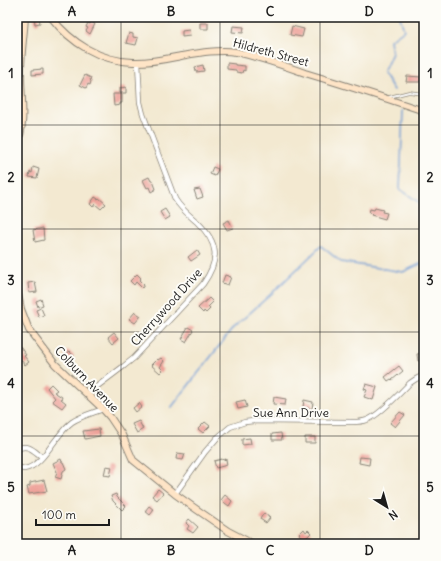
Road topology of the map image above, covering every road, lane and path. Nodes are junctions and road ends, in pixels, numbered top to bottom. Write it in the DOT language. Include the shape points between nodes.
graph roads {
  1 [pos="25,17"];
  2 [pos="51,17"];
  3 [pos="138,62"];
  4 [pos="424,94"];
  5 [pos="386,98"];
  6 [pos="424,111"];
  7 [pos="17,144"];
  8 [pos="17,289"];
  9 [pos="424,375"];
  10 [pos="87,394"];
  11 [pos="103,409"];
  12 [pos="17,449"];
  13 [pos="42,457"];
  14 [pos="17,467"];
  15 [pos="175,494"];
  16 [pos="253,544"];
  1 -- 7 [label="street" via="21,70 22,121"];
  2 -- 3 [label="street, Hildreth Street" via="81,46 114,60"];
  3 -- 5 [label="street, Hildreth Street" via="205,52 234,52"];
  3 -- 10 [label="street, Cherrywood Drive" via="143,114 175,199 208,234 215,258 203,284 152,339 124,366"];
  4 -- 5 [label="lane" via="409,92"];
  5 -- 6 [label="street, Hildreth Street"];
  8 -- 10 [label="street, Colburn Avenue" via="29,330 55,364"];
  9 -- 15 [label="street, Sue Ann Drive" via="410,383 372,418 360,422 254,421 230,428 211,444"];
  10 -- 11 [label="street, Colburn Avenue"];
  11 -- 13 [label="street" via="71,423"];
  11 -- 15 [label="street, Colburn Avenue" via="122,435 134,460"];
  12 -- 13 [label="street" via="27,447"];
  13 -- 14 [label="street" via="30,468"];
  15 -- 16 [label="street, Colburn Avenue"];
}
